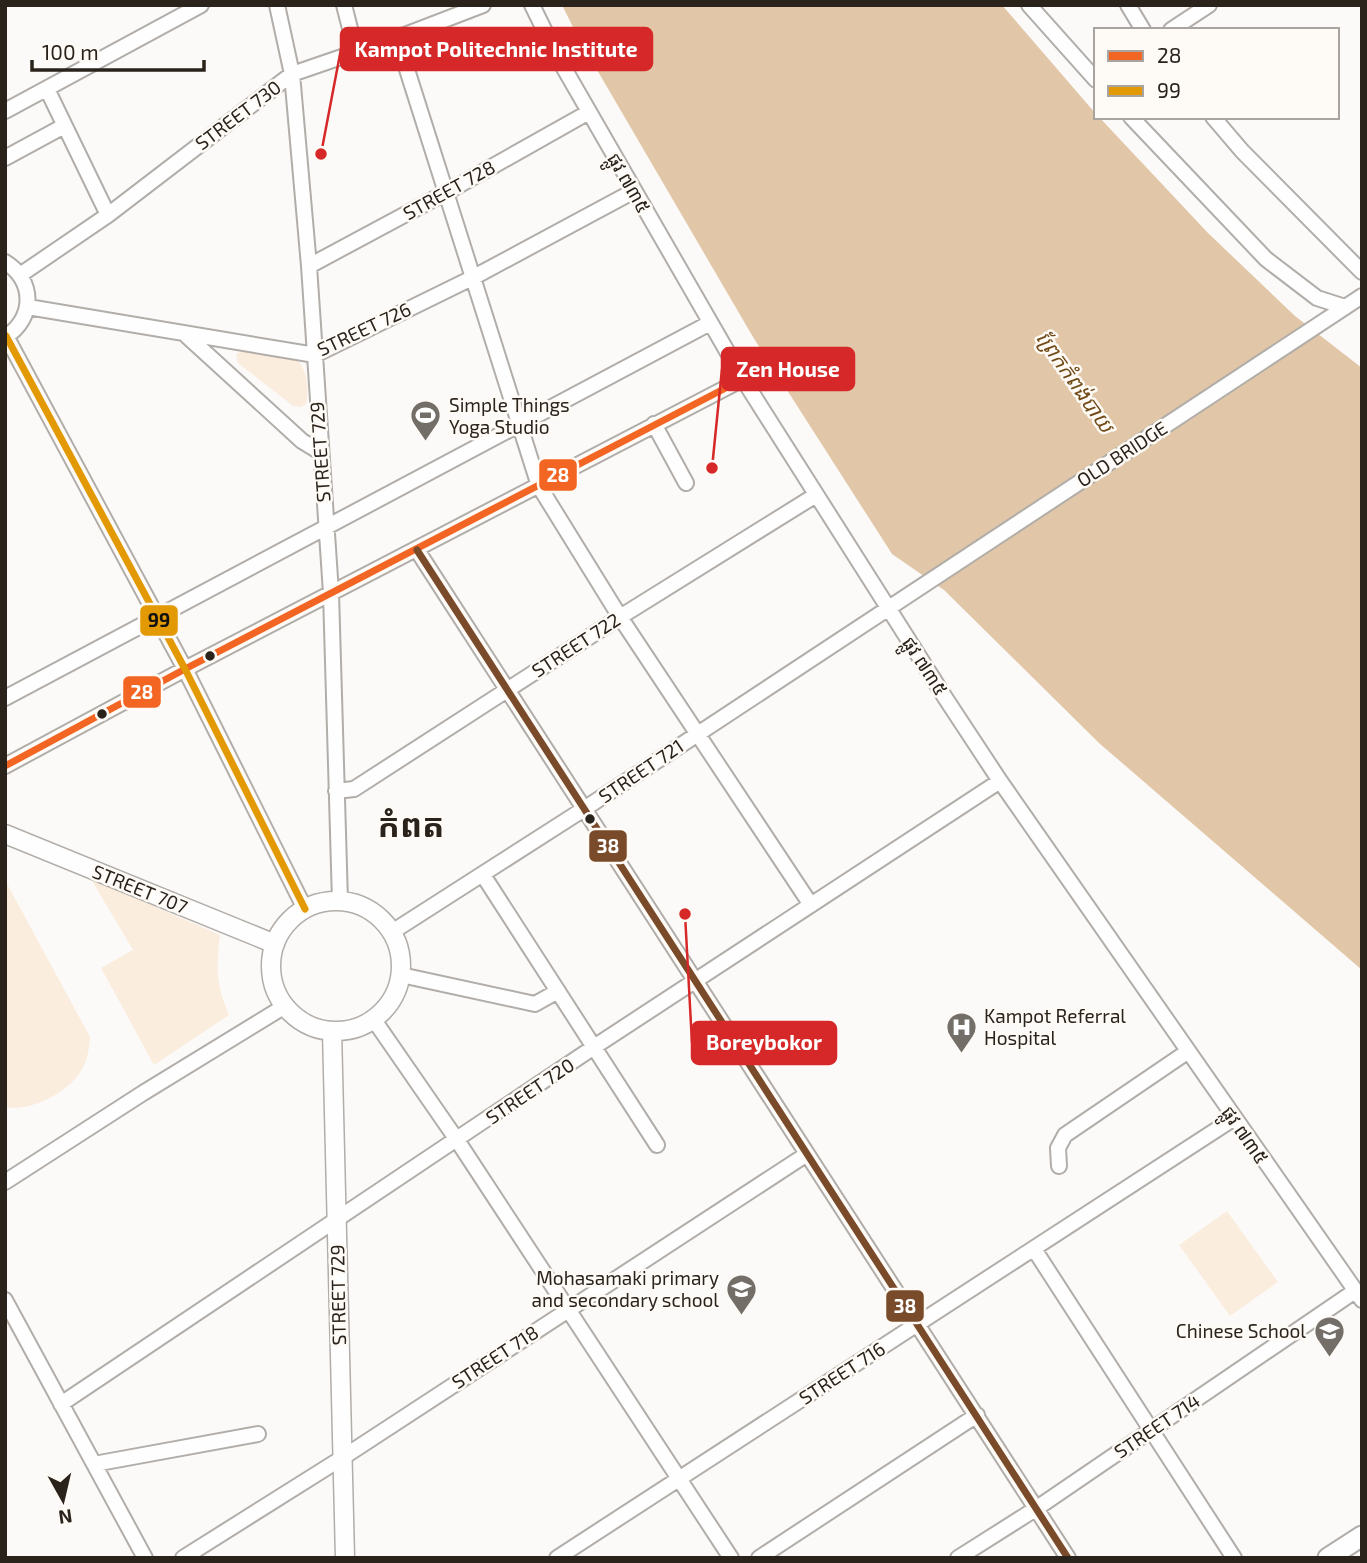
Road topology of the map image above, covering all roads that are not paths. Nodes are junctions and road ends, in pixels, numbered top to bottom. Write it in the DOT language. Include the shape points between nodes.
graph roads {
  1 [pos="201,5"];
  2 [pos="277,5"];
  3 [pos="344,5"];
  4 [pos="483,5"];
  5 [pos="532,5"];
  6 [pos="1029,5"];
  7 [pos="1128,5"];
  8 [pos="1209,5"];
  9 [pos="1142,28"];
  10 [pos="1174,28"];
  11 [pos="397,38"];
  12 [pos="356,52"];
  13 [pos="292,74"];
  14 [pos="1094,78"];
  15 [pos="47,89"];
  16 [pos="5,111"];
  17 [pos="589,112"];
  18 [pos="1133,119"];
  19 [pos="1215,119"];
  20 [pos="64,126"];
  21 [pos="5,158"];
  22 [pos="634,191"];
  23 [pos="447,192"];
  24 [pos="108,215"];
  25 [pos="5,262"];
  26 [pos="309,266"];
  27 [pos="1362,272"];
  28 [pos="20,275"];
  29 [pos="474,277"];
  30 [pos="1362,296"];
  31 [pos="27,307"];
  32 [pos="1341,309"];
  33 [pos="710,323"];
  34 [pos="186,335"];
  35 [pos="6,336"];
  36 [pos="315,355"];
  37 [pos="743,379"];
  38 [pos="519,424"];
  39 [pos="654,424"];
  40 [pos="320,452"];
  41 [pos="686,483"];
  42 [pos="539,486"];
  43 [pos="816,495"];
  44 [pos="325,527"];
  45 [pos="417,550"];
  46 [pos="331,593"];
  47 [pos="888,609"];
  48 [pos="157,616"];
  49 [pos="620,617"];
  50 [pos="185,669"];
  51 [pos="507,690"];
  52 [pos="5,698"];
  53 [pos="698,733"];
  54 [pos="5,766"];
  55 [pos="1000,781"];
  56 [pos="336,791"];
  57 [pos="584,809"];
  58 [pos="5,834"];
  59 [pos="483,875"];
  60 [pos="340,901"];
  61 [pos="811,905"];
  62 [pos="305,909"];
  63 [pos="392,932"];
  64 [pos="275,944"];
  65 [pos="401,975"];
  66 [pos="697,980"];
  67 [pos="558,991"];
  68 [pos="285,1006"];
  69 [pos="374,1020"];
  70 [pos="332,1031"];
  71 [pos="594,1047"];
  72 [pos="1186,1052"];
  73 [pos="1233,1119"];
  74 [pos="457,1140"];
  75 [pos="657,1145"];
  76 [pos="807,1154"];
  77 [pos="1059,1166"];
  78 [pos="5,1182"];
  79 [pos="336,1222"];
  80 [pos="1034,1249"];
  81 [pos="1358,1296"];
  82 [pos="5,1300"];
  83 [pos="569,1309"];
  84 [pos="917,1324"];
  85 [pos="61,1404"];
  86 [pos="976,1415"];
  87 [pos="1150,1430"];
  88 [pos="258,1434"];
  89 [pos="342,1458"];
  90 [pos="94,1464"];
  91 [pos="679,1479"];
  92 [pos="1037,1508"];
  93 [pos="1362,1536"];
  94 [pos="145,1558"];
  95 [pos="183,1558"];
  96 [pos="345,1558"];
  97 [pos="558,1558"];
  98 [pos="731,1558"];
  99 [pos="758,1558"];
  100 [pos="958,1558"];
  101 [pos="1068,1558"];
  102 [pos="1234,1558"];
  103 [pos="1328,1558"];
  1 -- 15 [label="street"];
  2 -- 13 [label="street, STREET 729"];
  3 -- 12 [label="street"];
  4 -- 11 [label="street, STREET 730"];
  5 -- 17 [label="street, ផ្លូវ ៧៣៥"];
  6 -- 14 [label="street"];
  7 -- 9 [label="street"];
  8 -- 10 [label="street"];
  11 -- 12 [label="street, STREET 730"];
  11 -- 23 [label="street"];
  12 -- 13 [label="street, STREET 730"];
  13 -- 24 [label="street, STREET 730"];
  13 -- 26 [label="street, STREET 729"];
  15 -- 16 [label="street"];
  15 -- 20 [label="street"];
  17 -- 22 [label="street, ផ្លូវ ៧៣៥"];
  17 -- 23 [label="street, STREET 728"];
  18 -- 32 [label="street" via="1266,259 1317,298"];
  19 -- 27 [label="street"];
  20 -- 21 [label="street"];
  20 -- 24 [label="street"];
  22 -- 29 [label="street, STREET 726"];
  22 -- 33 [label="street, ផ្លូវ ៧៣៥"];
  23 -- 26 [label="street, STREET 728"];
  23 -- 29 [label="street"];
  24 -- 28 [label="street, STREET 730"];
  25 -- 28 [label="street"];
  26 -- 36 [label="street, STREET 729"];
  28 -- 31 [label="street" via="27,288"];
  29 -- 36 [label="street, STREET 726"];
  29 -- 38 [label="street"];
  30 -- 32 [label="street, OLD BRIDGE"];
  31 -- 34 [label="street, STREET 726"];
  31 -- 35 [label="street" via="18,327"];
  32 -- 47 [label="street, OLD BRIDGE"];
  33 -- 37 [label="street, ផ្លូវ ៧៣៥"];
  33 -- 38 [label="street"];
  34 -- 36 [label="street, STREET 726"];
  34 -- 40 [label="street" via="302,441"];
  35 -- 48 [label="street"];
  36 -- 40 [label="street, STREET 729"];
  37 -- 39 [label="street"];
  37 -- 43 [label="street, ផ្លូវ ៧៣៥"];
  38 -- 42 [label="street"];
  38 -- 44 [label="street"];
  39 -- 41 [label="street"];
  39 -- 42 [label="street"];
  40 -- 44 [label="street, STREET 729"];
  42 -- 45 [label="street"];
  42 -- 49 [label="street"];
  43 -- 47 [label="street, ផ្លូវ ៧៣៥"];
  43 -- 49 [label="street, STREET 722"];
  44 -- 46 [label="street, STREET 729"];
  44 -- 48 [label="street"];
  45 -- 46 [label="street"];
  45 -- 51 [label="street"];
  46 -- 50 [label="street"];
  46 -- 56 [label="street, STREET 729"];
  47 -- 53 [label="street, STREET 721"];
  47 -- 55 [label="street, ផ្លូវ ៧៣៥"];
  48 -- 50 [label="street"];
  48 -- 52 [label="street"];
  49 -- 51 [label="street, STREET 722"];
  49 -- 53 [label="street"];
  50 -- 54 [label="street"];
  50 -- 62 [label="street"];
  51 -- 56 [label="street, STREET 722" via="354,789"];
  51 -- 57 [label="street"];
  53 -- 57 [label="street, STREET 721"];
  53 -- 61 [label="street"];
  55 -- 61 [label="street, STREET 720"];
  55 -- 72 [label="street, ផ្លូវ ៧៣៥"];
  56 -- 60 [label="street, STREET 729"];
  57 -- 59 [label="street, STREET 721"];
  57 -- 66 [label="street"];
  58 -- 64 [label="main road, STREET 707"];
  59 -- 63 [label="street, STREET 721"];
  59 -- 67 [label="street"];
  60 -- 62 [label="main road"];
  60 -- 63 [label="main road" via="364,907"];
  61 -- 66 [label="street, STREET 720"];
  62 -- 64 [label="main road"];
  63 -- 65 [label="main road" via="401,955"];
  64 -- 68 [label="main road" via="272,974"];
  65 -- 67 [label="street" via="535,1004"];
  65 -- 69 [label="main road" via="395,994"];
  66 -- 71 [label="street, STREET 720"];
  66 -- 76 [label="street"];
  67 -- 71 [label="street"];
  68 -- 70 [label="main road" via="306,1024"];
  68 -- 78 [label="street"];
  69 -- 70 [label="main road"];
  69 -- 74 [label="street"];
  70 -- 79 [label="main road, STREET 729"];
  71 -- 74 [label="street, STREET 720"];
  71 -- 75 [label="street"];
  72 -- 73 [label="street, ផ្លូវ ៧៣៥"];
  72 -- 77 [label="street" via="1065,1135 1058,1148"];
  73 -- 80 [label="street, STREET 716"];
  73 -- 81 [label="street, ផ្លូវ ៧៣៥"];
  74 -- 79 [label="street, STREET 720"];
  74 -- 83 [label="street"];
  76 -- 83 [label="street, STREET 718"];
  76 -- 84 [label="street"];
  79 -- 85 [label="street, STREET 720"];
  79 -- 89 [label="main road, STREET 729"];
  80 -- 84 [label="street, STREET 716"];
  80 -- 87 [label="street"];
  81 -- 87 [label="street, STREET 714"];
  82 -- 85 [label="street"];
  83 -- 89 [label="street, STREET 718"];
  83 -- 91 [label="street"];
  84 -- 86 [label="street"];
  84 -- 91 [label="street, STREET 716"];
  85 -- 90 [label="street"];
  86 -- 92 [label="street"];
  86 -- 99 [label="street"];
  87 -- 92 [label="street, STREET 714"];
  87 -- 102 [label="street"];
  88 -- 90 [label="street"];
  89 -- 95 [label="street, STREET 718"];
  89 -- 96 [label="main road, STREET 729"];
  90 -- 94 [label="street"];
  91 -- 97 [label="street, STREET 716"];
  91 -- 98 [label="street"];
  92 -- 100 [label="street, STREET 714"];
  92 -- 101 [label="street"];
  93 -- 103 [label="highway"];
}
